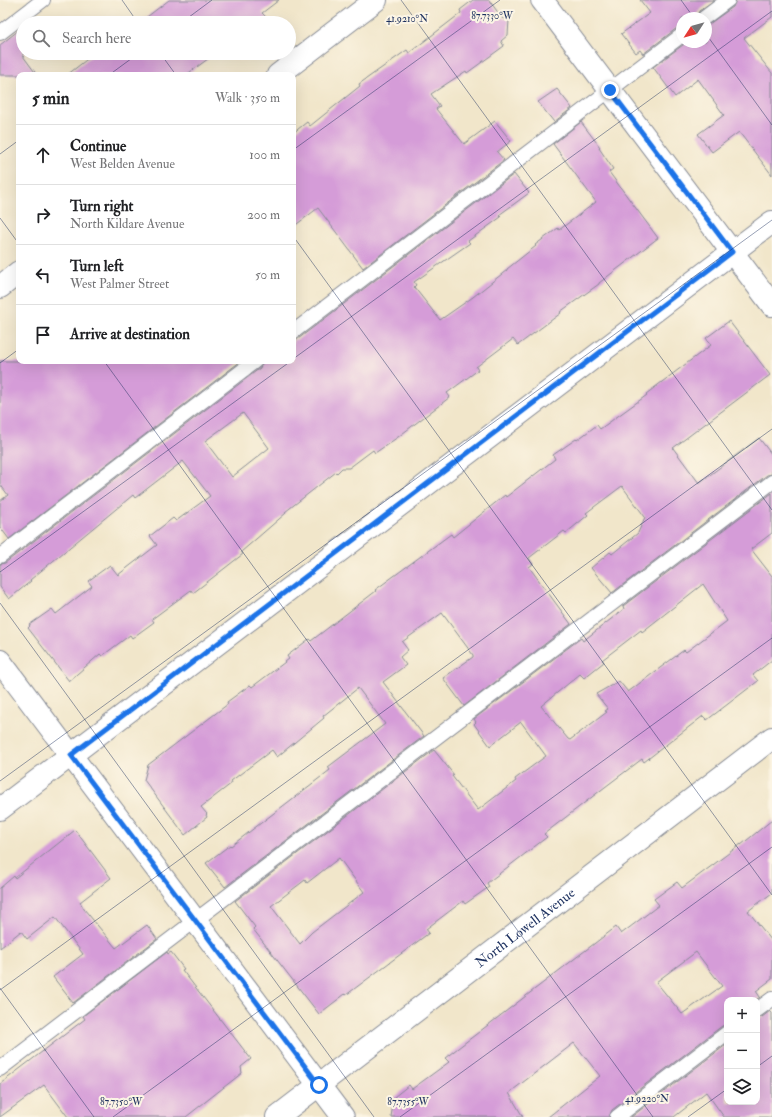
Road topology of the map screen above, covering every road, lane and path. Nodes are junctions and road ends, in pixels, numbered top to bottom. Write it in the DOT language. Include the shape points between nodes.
graph roads {
  1 [pos="43,0"];
  2 [pos="376,0"];
  3 [pos="542,0"];
  4 [pos="728,0"];
  5 [pos="712,12"];
  6 [pos="22,16"];
  7 [pos="16,21"];
  8 [pos="0,33"];
  9 [pos="676,40"];
  10 [pos="282,72"];
  11 [pos="610,90"];
  12 [pos="772,222"];
  13 [pos="732,252"];
  14 [pos="16,274"];
  15 [pos="0,287"];
  16 [pos="772,305"];
  17 [pos="296,330"];
  18 [pos="251,364"];
  19 [pos="772,482"];
  20 [pos="0,556"];
  21 [pos="0,661"];
  22 [pos="772,738"];
  23 [pos="71,755"];
  24 [pos="0,809"];
  25 [pos="195,921"];
  26 [pos="772,999"];
  27 [pos="760,1008"];
  28 [pos="724,1035"];
  29 [pos="0,1069"];
  30 [pos="319,1085"];
  31 [pos="277,1117"];
  32 [pos="343,1117"];
  33 [pos="617,1117"];
  1 -- 6 [label="lane"];
  2 -- 10 [label="street"];
  3 -- 11 [label="street"];
  4 -- 5 [label="lane"];
  7 -- 8 [label="lane"];
  9 -- 11 [label="lane"];
  11 -- 13 [label="street"];
  11 -- 17 [label="lane"];
  12 -- 13 [label="street"];
  13 -- 16 [label="street"];
  13 -- 23 [label="street"];
  14 -- 15 [label="street"];
  18 -- 20 [label="lane"];
  19 -- 25 [label="lane"];
  21 -- 23 [label="street"];
  22 -- 30 [label="street, North Lowell Avenue"];
  23 -- 24 [label="street"];
  23 -- 25 [label="street"];
  25 -- 29 [label="lane"];
  25 -- 30 [label="street"];
  26 -- 27 [label="lane"];
  28 -- 33 [label="lane"];
  30 -- 31 [label="street, North Lowell Avenue"];
  30 -- 32 [label="street"];
}
